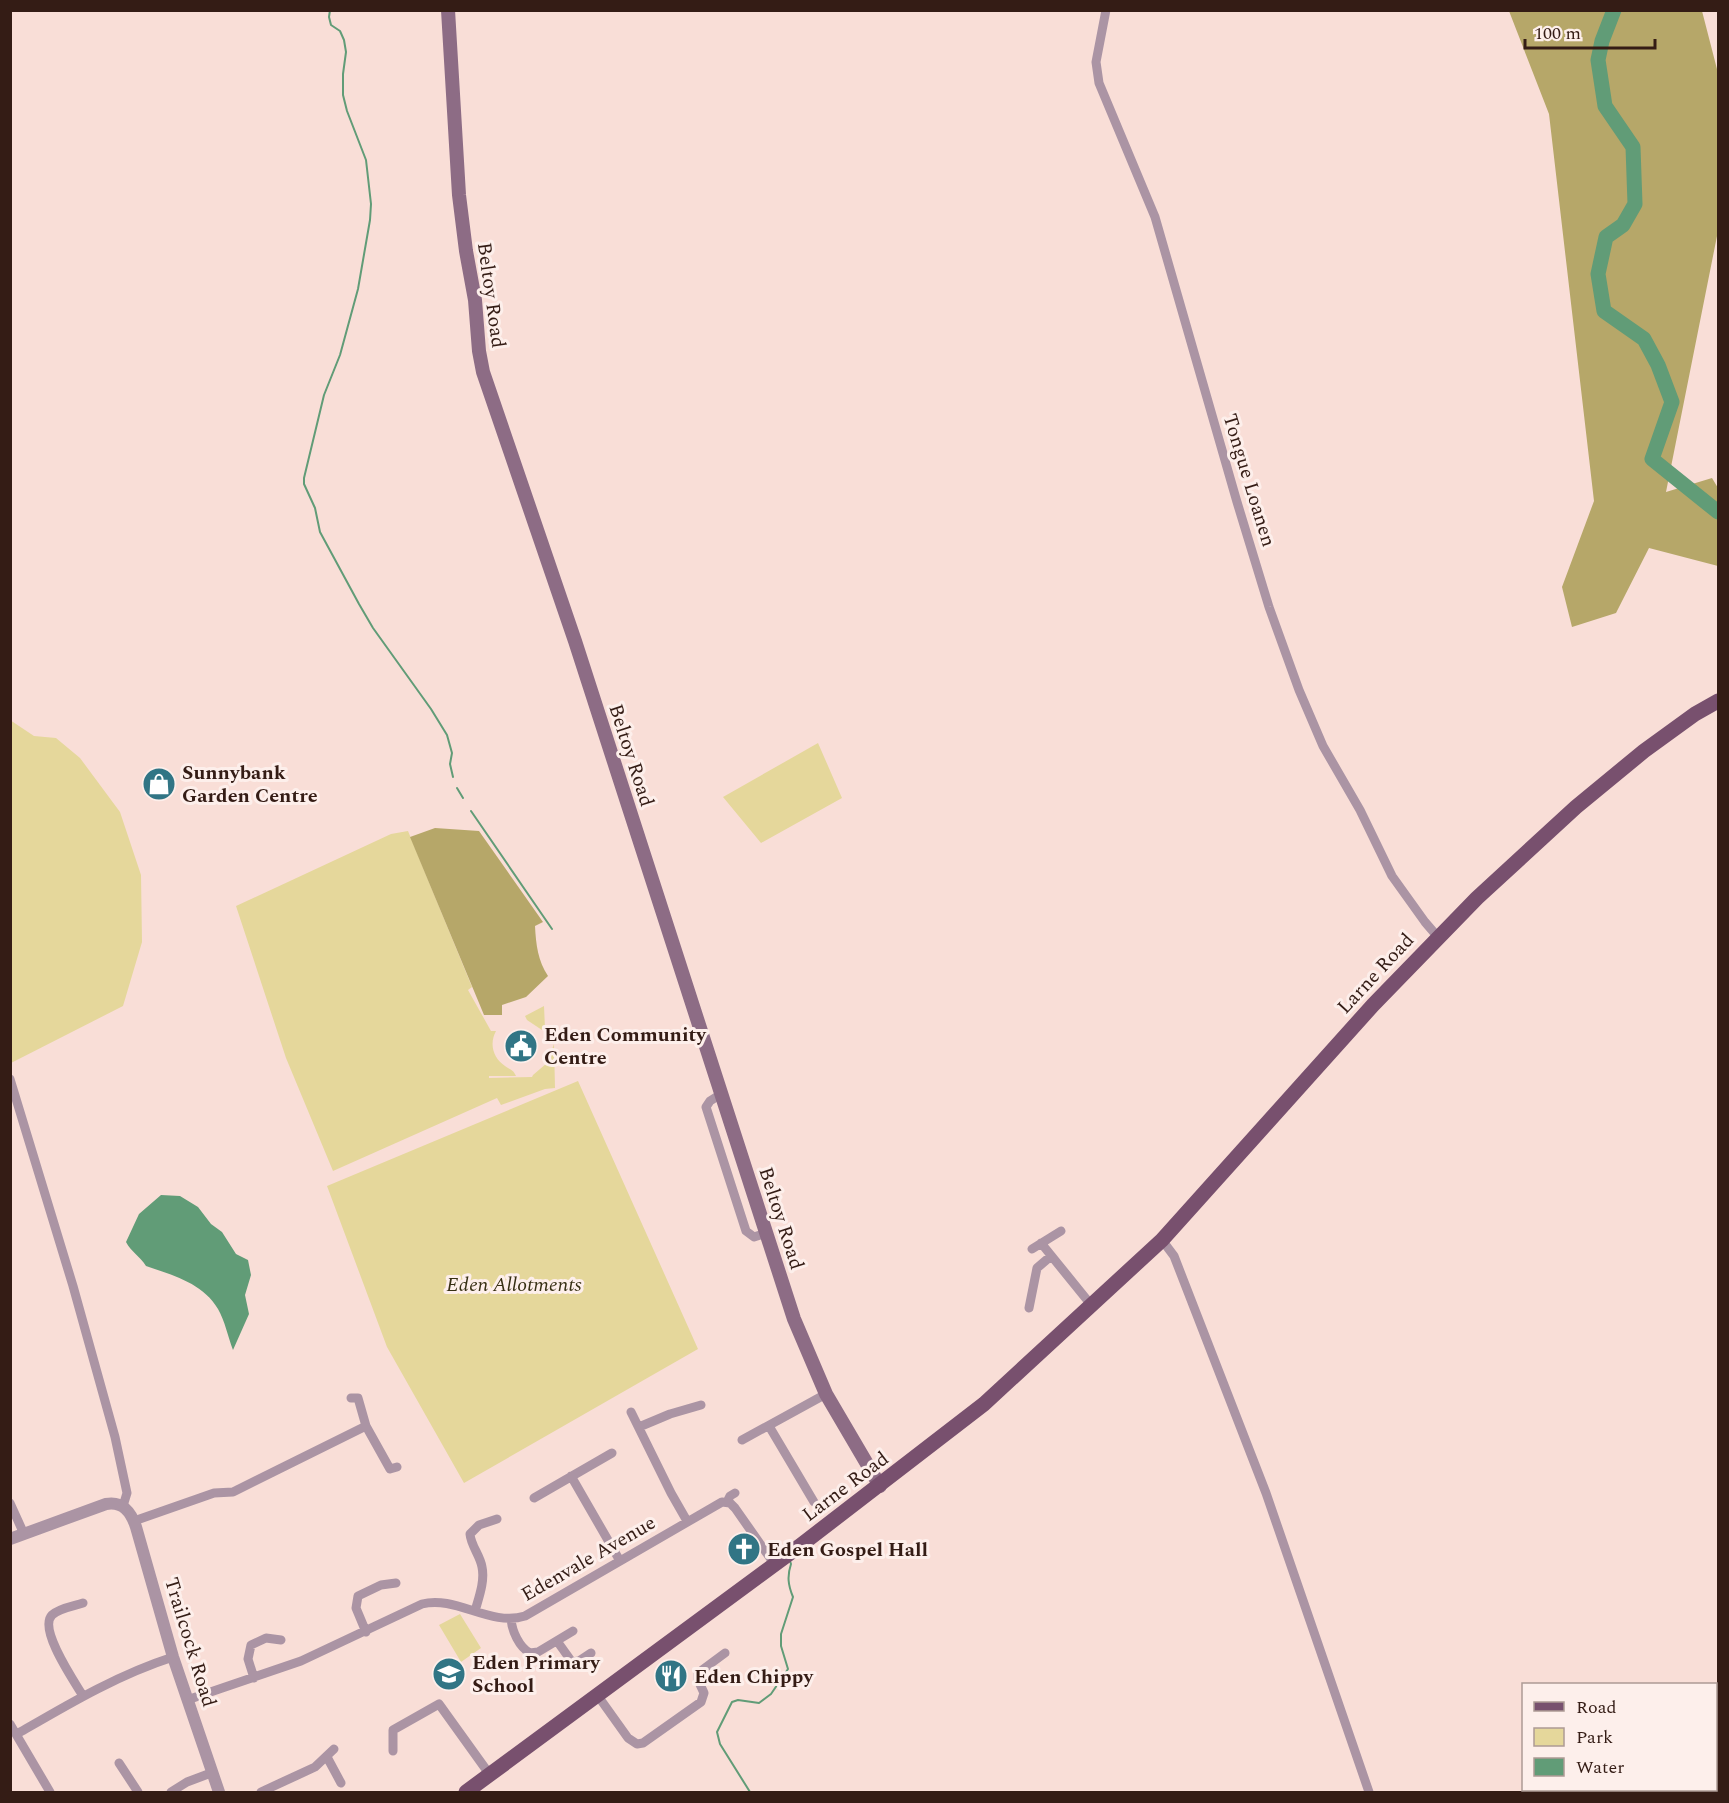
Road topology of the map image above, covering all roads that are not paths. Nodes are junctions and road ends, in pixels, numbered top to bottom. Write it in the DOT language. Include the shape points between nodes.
graph roads {
  1 [pos="448,10"];
  2 [pos="1106,10"];
  3 [pos="1719,701"];
  4 [pos="1437,936"];
  5 [pos="10,1079"];
  6 [pos="1061,1231"];
  7 [pos="1162,1240"];
  8 [pos="1041,1243"];
  9 [pos="1032,1249"];
  10 [pos="1051,1256"];
  11 [pos="1092,1306"];
  12 [pos="1029,1308"];
  13 [pos="826,1394"];
  14 [pos="358,1397"];
  15 [pos="701,1405"];
  16 [pos="631,1412"];
  17 [pos="366,1426"];
  18 [pos="769,1426"];
  19 [pos="639,1427"];
  20 [pos="742,1440"];
  21 [pos="612,1453"];
  22 [pos="571,1476"];
  23 [pos="383,1477"];
  24 [pos="880,1486"];
  25 [pos="735,1493"];
  26 [pos="534,1498"];
  27 [pos="727,1502"];
  28 [pos="10,1503"];
  29 [pos="814,1503"];
  30 [pos="123,1506"];
  31 [pos="497,1519"];
  32 [pos="134,1521"];
  33 [pos="687,1521"];
  34 [pos="24,1534"];
  35 [pos="10,1539"];
  36 [pos="620,1561"];
  37 [pos="775,1565"];
  38 [pos="396,1582"];
  39 [pos="83,1603"];
  40 [pos="475,1611"];
  41 [pos="511,1619"];
  42 [pos="573,1630"];
  43 [pos="366,1632"];
  44 [pos="281,1640"];
  45 [pos="557,1641"];
  46 [pos="591,1653"];
  47 [pos="725,1653"];
  48 [pos="172,1657"];
  49 [pos="254,1678"];
  50 [pos="83,1696"];
  51 [pos="598,1696"];
  52 [pos="187,1700"];
  53 [pos="10,1724"];
  54 [pos="17,1734"];
  55 [pos="334,1749"];
  56 [pos="393,1751"];
  57 [pos="327,1757"];
  58 [pos="119,1763"];
  59 [pos="211,1773"];
  60 [pos="490,1775"];
  61 [pos="341,1783"];
  62 [pos="267,1791"];
  63 [pos="50,1792"];
  64 [pos="138,1792"];
  65 [pos="171,1792"];
  66 [pos="219,1792"];
  67 [pos="466,1792"];
  68 [pos="1369,1792"];
  1 -- 13 [label="main road, Beltoy Road" via="459,195 483,372 572,631 794,1319"];
  2 -- 4 [label="street, Tongue Loanen" via="1096,62 1099,83 1155,217 1269,608 1323,746 1392,876"];
  3 -- 4 [label="main road, Larne Road" via="1644,751 1576,807"];
  4 -- 7 [label="main road, Larne Road"];
  5 -- 30 [label="street" via="115,1437 127,1493"];
  6 -- 8 [label="street"];
  7 -- 11 [label="main road, Larne Road"];
  7 -- 68 [label="street" via="1174,1256 1266,1493"];
  8 -- 9 [label="street"];
  8 -- 10 [label="street"];
  10 -- 11 [label="street"];
  10 -- 12 [label="street" via="1037,1268"];
  11 -- 24 [label="main road, Larne Road" via="984,1404"];
  13 -- 18 [label="street"];
  13 -- 24 [label="main road, Beltoy Road"];
  14 -- 17 [label="street"];
  15 -- 19 [label="street"];
  16 -- 19 [label="street"];
  17 -- 23 [label="street" via="393,1468"];
  17 -- 32 [label="street" via="233,1492 214,1493"];
  18 -- 20 [label="street"];
  18 -- 29 [label="street"];
  19 -- 33 [label="street"];
  21 -- 22 [label="street"];
  22 -- 26 [label="street"];
  22 -- 36 [label="street"];
  24 -- 37 [label="main road, Larne Road"];
  25 -- 27 [label="street"];
  27 -- 33 [label="street, Edenvale Avenue"];
  27 -- 37 [label="street"];
  28 -- 34 [label="street"];
  30 -- 32 [label="street, Trailcock Road"];
  30 -- 34 [label="street" via="106,1503"];
  31 -- 40 [label="street" via="479,1525 470,1534 482,1568"];
  32 -- 48 [label="street, Trailcock Road"];
  33 -- 36 [label="street, Edenvale Avenue"];
  34 -- 35 [label="street"];
  36 -- 41 [label="street, Edenvale Avenue" via="530,1614"];
  37 -- 51 [label="main road, Larne Road"];
  38 -- 43 [label="street" via="358,1596 356,1608"];
  39 -- 50 [label="street" via="56,1612 48,1626 52,1641"];
  40 -- 41 [label="street, Edenvale Avenue"];
  40 -- 43 [label="street, Edenvale Avenue" via="426,1602"];
  41 -- 45 [label="street" via="527,1652 538,1652"];
  42 -- 45 [label="street"];
  43 -- 49 [label="street, Edenvale Avenue"];
  44 -- 49 [label="street" via="266,1638 251,1645 248,1659"];
  45 -- 46 [label="street" via="572,1662"];
  47 -- 51 [label="street" via="698,1673 704,1693 702,1702 643,1743 628,1738"];
  48 -- 50 [label="street"];
  48 -- 52 [label="street, Trailcock Road"];
  49 -- 52 [label="street, Edenvale Avenue"];
  50 -- 54 [label="street"];
  51 -- 60 [label="main road, Larne Road"];
  52 -- 59 [label="street, Trailcock Road"];
  53 -- 54 [label="street"];
  54 -- 63 [label="street"];
  55 -- 57 [label="street"];
  56 -- 60 [label="street" via="393,1730 439,1704"];
  57 -- 61 [label="street"];
  57 -- 62 [label="street"];
  58 -- 64 [label="street"];
  59 -- 65 [label="street"];
  59 -- 66 [label="street, Trailcock Road"];
  60 -- 67 [label="main road, Larne Road"];
}
